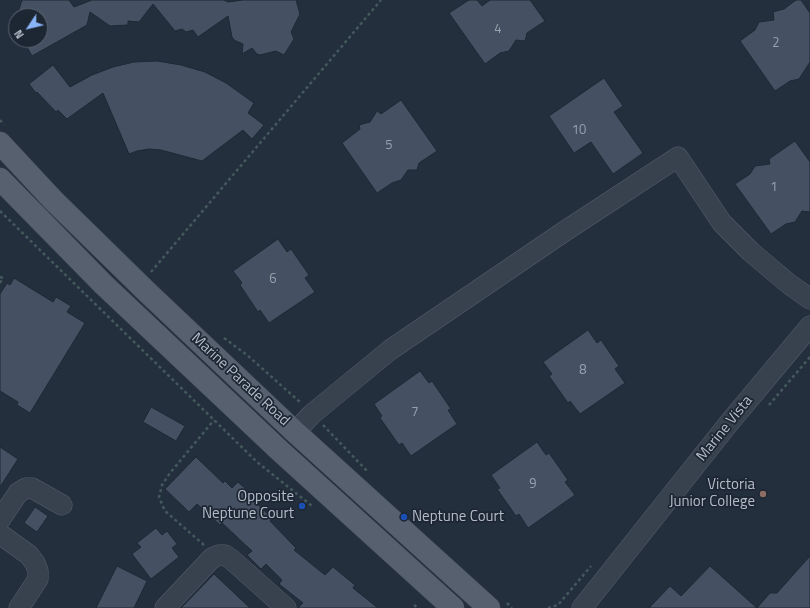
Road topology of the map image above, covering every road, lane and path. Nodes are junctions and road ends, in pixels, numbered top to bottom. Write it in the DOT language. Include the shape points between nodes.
graph roads {
  1 [pos="381,0"];
  2 [pos="0,142"];
  3 [pos="0,179"];
  4 [pos="0,277"];
  5 [pos="147,277"];
  6 [pos="0,283"];
  7 [pos="810,299"];
  8 [pos="810,326"];
  9 [pos="810,356"];
  10 [pos="764,411"];
  11 [pos="214,420"];
  12 [pos="295,432"];
  13 [pos="62,505"];
  14 [pos="0,520"];
  15 [pos="0,534"];
  16 [pos="204,546"];
  17 [pos="414,605"];
  18 [pos="19,608"];
  19 [pos="165,608"];
  20 [pos="286,608"];
  21 [pos="418,608"];
  22 [pos="453,608"];
  23 [pos="489,608"];
  24 [pos="582,608"];
  1 -- 5 [label="path"];
  2 -- 12 [label="main road, Marine Parade Road" via="53,200"];
  3 -- 22 [label="main road, Marine Parade Road" via="104,285 279,450"];
  4 -- 6 [label="path" via="3,278"];
  7 -- 12 [label="street" via="751,252 722,222 678,157 558,235 390,350 312,414"];
  8 -- 24 [label="street, Marine Vista" via="724,429"];
  9 -- 10 [label="path"];
  11 -- 16 [label="path" via="170,473 162,485 159,497 165,511"];
  12 -- 23 [label="main road, Marine Parade Road"];
  13 -- 14 [label="street" via="32,488 26,488 18,493"];
  15 -- 18 [label="street" via="29,555 38,571 38,579"];
  17 -- 21 [label="path"];
  19 -- 20 [label="street" via="212,558 225,555"];
}
